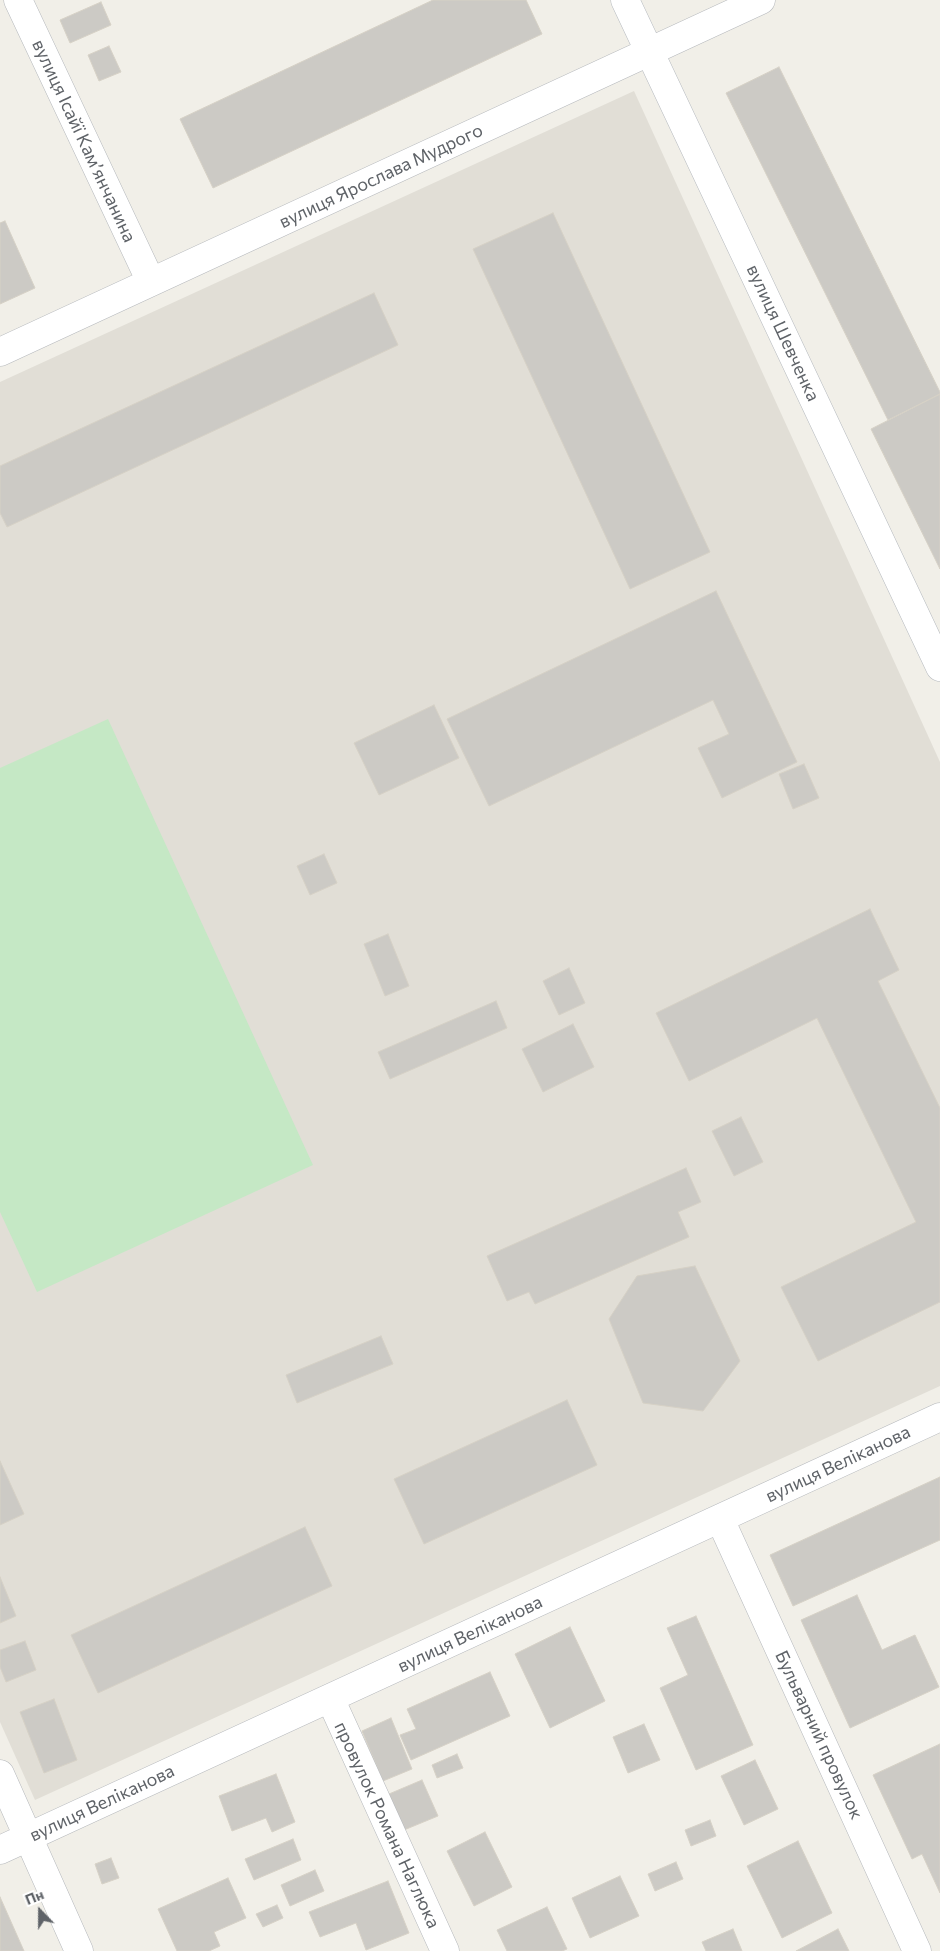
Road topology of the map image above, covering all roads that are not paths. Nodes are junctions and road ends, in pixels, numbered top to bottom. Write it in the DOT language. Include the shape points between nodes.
graph roads {
  1 [pos="18,0"];
  2 [pos="625,0"];
  3 [pos="761,0"];
  4 [pos="650,52"];
  5 [pos="151,282"];
  6 [pos="0,352"];
  7 [pos="940,667"];
  8 [pos="940,1417"];
  9 [pos="720,1519"];
  10 [pos="330,1698"];
  11 [pos="0,1774"];
  12 [pos="28,1837"];
  13 [pos="0,1850"];
  14 [pos="79,1951"];
  15 [pos="445,1951"];
  16 [pos="917,1951"];
  1 -- 5 [label="street, вулиця Ісайї Камʼянчанина"];
  2 -- 4 [label="street, вулиця Шевченка"];
  3 -- 4 [label="street, вулиця Ярослава Мудрого"];
  4 -- 5 [label="street, вулиця Ярослава Мудрого"];
  4 -- 7 [label="street, вулиця Шевченка"];
  5 -- 6 [label="street, вулиця Ярослава Мудрого"];
  8 -- 9 [label="street, вулиця Веліканова"];
  9 -- 10 [label="street, вулиця Веліканова"];
  9 -- 16 [label="street, Бульварний провулок"];
  10 -- 12 [label="street, вулиця Веліканова"];
  10 -- 15 [label="street, провулок Романа Наглюка"];
  11 -- 12 [label="street"];
  12 -- 13 [label="street, вулиця Веліканова"];
  12 -- 14 [label="street"];
}
